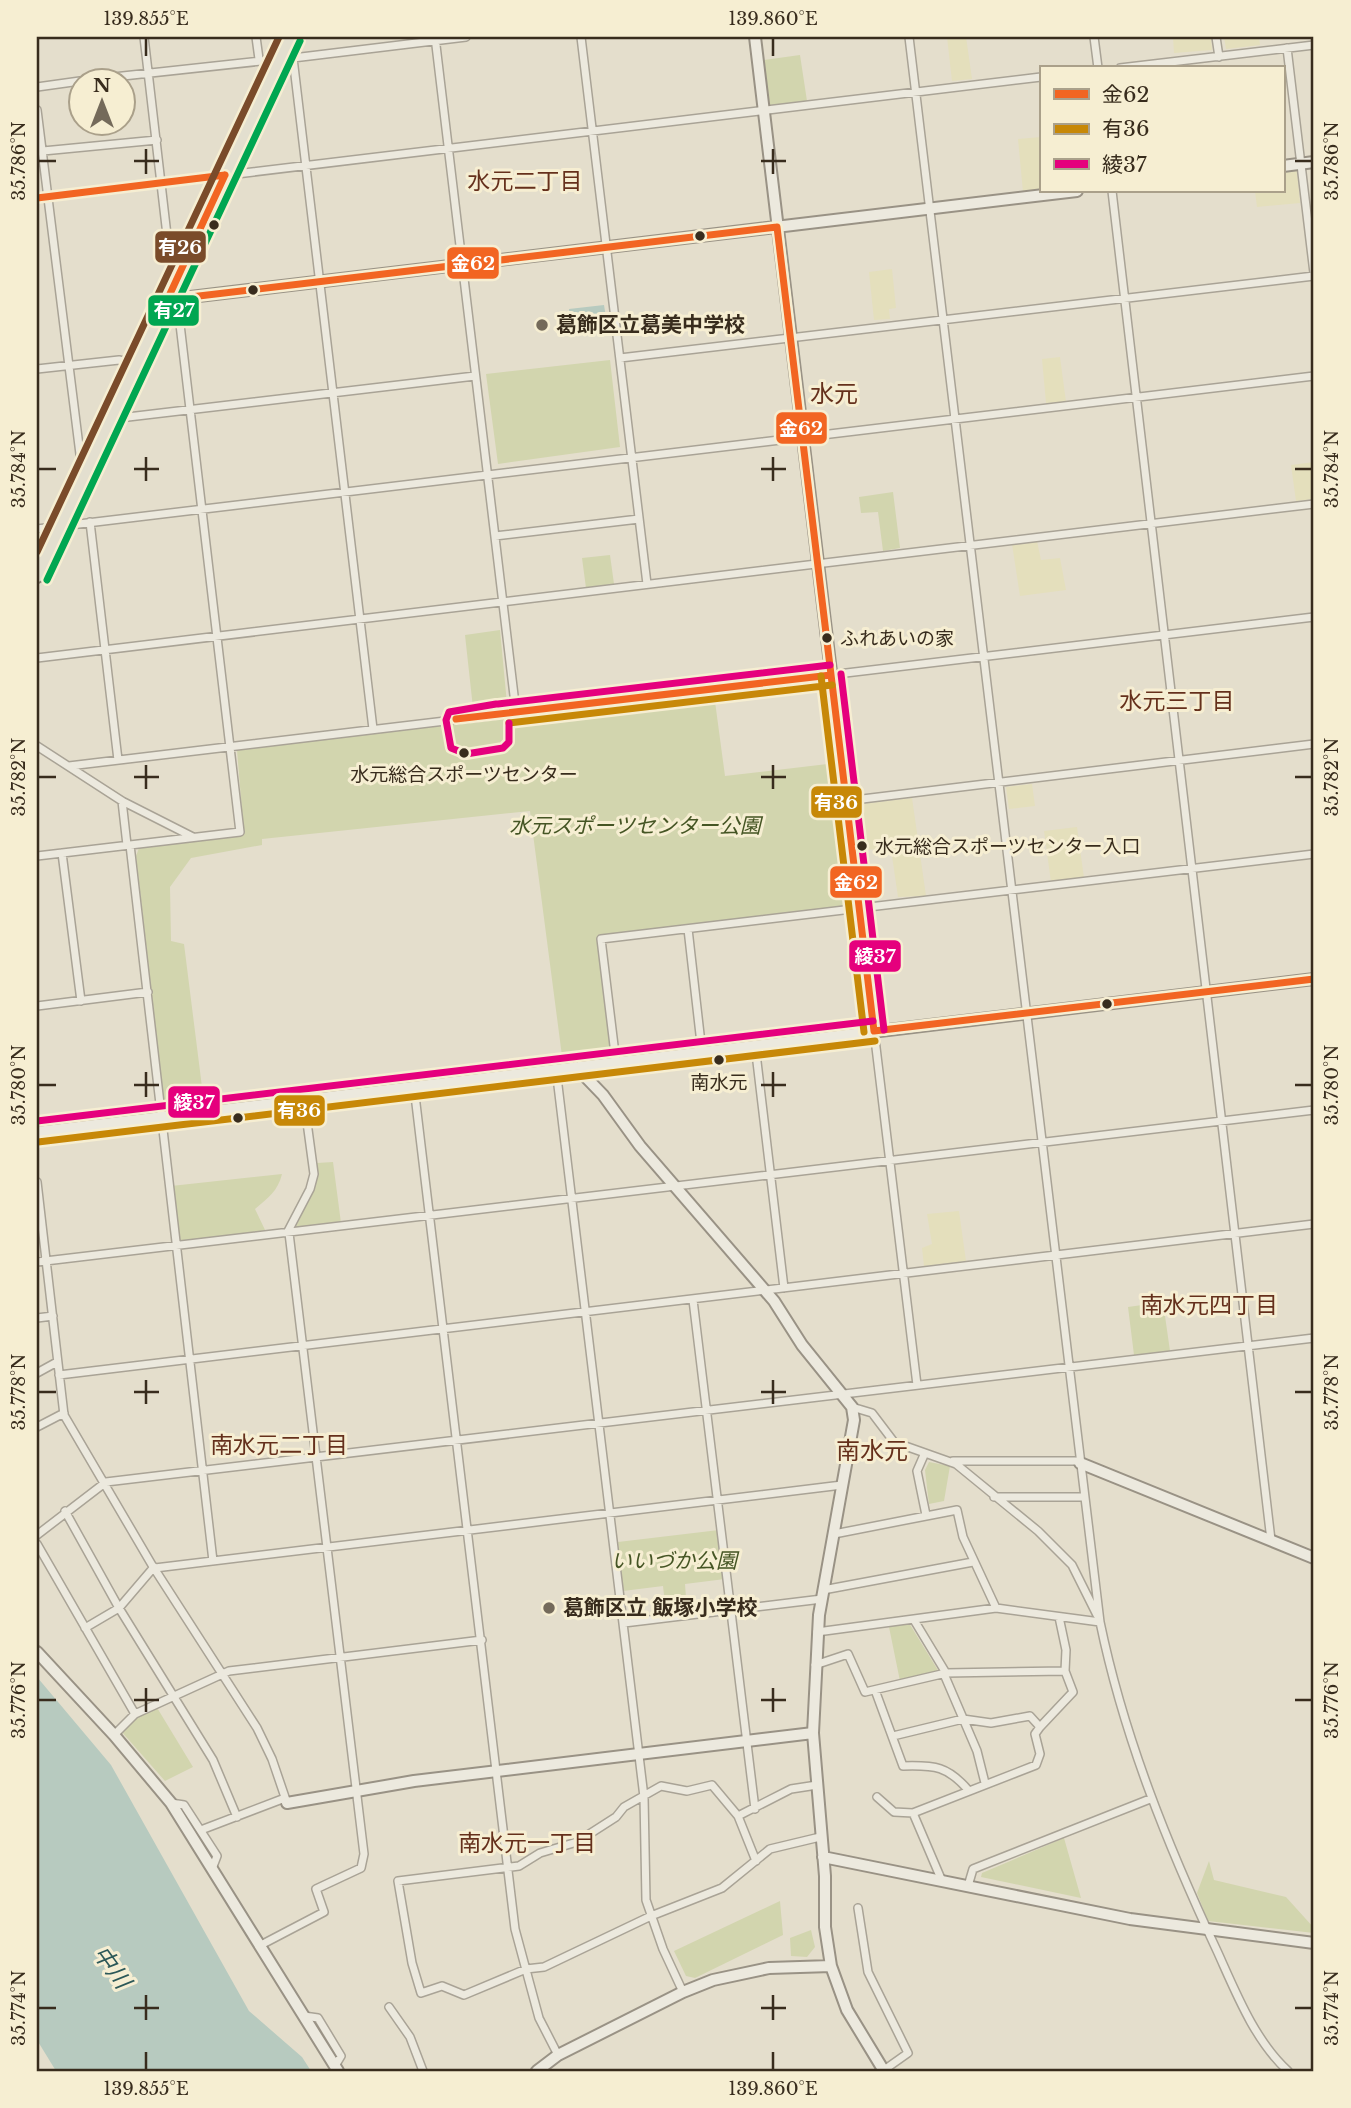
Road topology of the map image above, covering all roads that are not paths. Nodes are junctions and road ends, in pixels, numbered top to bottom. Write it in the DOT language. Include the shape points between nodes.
graph roads {
  1 [pos="145,37"];
  2 [pos="256,37"];
  3 [pos="290,37"];
  4 [pos="466,37"];
  5 [pos="581,37"];
  6 [pos="755,37"];
  7 [pos="909,37"];
  8 [pos="1094,37"];
  9 [pos="1216,37"];
  10 [pos="435,39"];
  11 [pos="1314,45"];
  12 [pos="1287,48"];
  13 [pos="285,57"];
  14 [pos="1219,57"];
  15 [pos="259,59"];
  16 [pos="1098,66"];
  17 [pos="1138,66"];
  18 [pos="149,73"];
  19 [pos="136,74"];
  20 [pos="1040,78"];
  21 [pos="66,83"];
  22 [pos="37,87"];
  23 [pos="915,93"];
  24 [pos="37,110"];
  25 [pos="763,111"];
  26 [pos="593,131"];
  27 [pos="157,140"];
  28 [pos="40,146"];
  29 [pos="448,149"];
  30 [pos="1314,162"];
  31 [pos="1301,164"];
  32 [pos="306,166"];
  33 [pos="1284,166"];
  34 [pos="225,175"];
  35 [pos="162,182"];
  36 [pos="1068,192"];
  37 [pos="1112,192"];
  38 [pos="49,196"];
  39 [pos="37,198"];
  40 [pos="929,208"];
  41 [pos="777,227"];
  42 [pos="606,247"];
  43 [pos="463,264"];
  44 [pos="1314,274"];
  45 [pos="176,280"];
  46 [pos="319,281"];
  47 [pos="173,297"];
  48 [pos="1125,298"];
  49 [pos="942,320"];
  50 [pos="791,338"];
  51 [pos="620,358"];
  52 [pos="137,363"];
  53 [pos="69,366"];
  54 [pos="37,369"];
  55 [pos="475,376"];
  56 [pos="1314,376"];
  57 [pos="332,393"];
  58 [pos="1136,397"];
  59 [pos="189,410"];
  60 [pos="111,419"];
  61 [pos="955,419"];
  62 [pos="803,437"];
  63 [pos="632,457"];
  64 [pos="89,468"];
  65 [pos="488,475"];
  66 [pos="344,492"];
  67 [pos="1314,504"];
  68 [pos="201,508"];
  69 [pos="639,519"];
  70 [pos="90,522"];
  71 [pos="1152,524"];
  72 [pos="60,526"];
  73 [pos="37,528"];
  74 [pos="495,536"];
  75 [pos="970,545"];
  76 [pos="818,563"];
  77 [pos="37,576"];
  78 [pos="648,584"];
  79 [pos="502,602"];
  80 [pos="1314,617"];
  81 [pos="359,619"];
  82 [pos="1165,635"];
  83 [pos="216,636"];
  84 [pos="106,650"];
  85 [pos="983,656"];
  86 [pos="37,658"];
  87 [pos="831,675"];
  88 [pos="516,712"];
  89 [pos="373,729"];
  90 [pos="1314,744"];
  91 [pos="37,746"];
  92 [pos="230,747"];
  93 [pos="118,760"];
  94 [pos="1179,761"];
  95 [pos="69,766"];
  96 [pos="998,782"];
  97 [pos="122,801"];
  98 [pos="846,801"];
  99 [pos="193,837"];
  100 [pos="129,845"];
  101 [pos="62,853"];
  102 [pos="1314,854"];
  103 [pos="37,856"];
  104 [pos="1192,868"];
  105 [pos="1011,890"];
  106 [pos="859,908"];
  107 [pos="688,929"];
  108 [pos="1314,979"];
  109 [pos="148,992"];
  110 [pos="1206,992"];
  111 [pos="80,1001"];
  112 [pos="37,1006"];
  113 [pos="1026,1013"];
  114 [pos="874,1031"];
  115 [pos="755,1045"];
  116 [pos="702,1052"];
  117 [pos="616,1062"];
  118 [pos="576,1067"];
  119 [pos="556,1069"];
  120 [pos="414,1087"];
  121 [pos="304,1100"];
  122 [pos="1314,1110"];
  123 [pos="163,1117"];
  124 [pos="1221,1121"];
  125 [pos="37,1132"];
  126 [pos="1042,1143"];
  127 [pos="891,1161"];
  128 [pos="770,1175"];
  129 [pos="37,1182"];
  130 [pos="674,1186"];
  131 [pos="572,1200"];
  132 [pos="430,1215"];
  133 [pos="1314,1224"];
  134 [pos="288,1233"];
  135 [pos="1235,1234"];
  136 [pos="176,1246"];
  137 [pos="1055,1255"];
  138 [pos="37,1262"];
  139 [pos="46,1262"];
  140 [pos="904,1274"];
  141 [pos="784,1288"];
  142 [pos="764,1290"];
  143 [pos="693,1300"];
  144 [pos="586,1312"];
  145 [pos="53,1316"];
  146 [pos="37,1318"];
  147 [pos="445,1329"];
  148 [pos="1314,1338"];
  149 [pos="302,1346"];
  150 [pos="1248,1346"];
  151 [pos="189,1360"];
  152 [pos="57,1362"];
  153 [pos="1068,1367"];
  154 [pos="37,1373"];
  155 [pos="59,1375"];
  156 [pos="917,1385"];
  157 [pos="840,1394"];
  158 [pos="852,1407"];
  159 [pos="707,1409"];
  160 [pos="64,1413"];
  161 [pos="599,1422"];
  162 [pos="37,1427"];
  163 [pos="458,1439"];
  164 [pos="923,1455"];
  165 [pos="316,1457"];
  166 [pos="945,1461"];
  167 [pos="1080,1462"];
  168 [pos="202,1470"];
  169 [pos="106,1482"];
  170 [pos="842,1485"];
  171 [pos="993,1497"];
  172 [pos="1084,1497"];
  173 [pos="718,1500"];
  174 [pos="65,1511"];
  175 [pos="610,1513"];
  176 [pos="926,1515"];
  177 [pos="469,1530"];
  178 [pos="834,1534"];
  179 [pos="37,1535"];
  180 [pos="1271,1540"];
  181 [pos="37,1544"];
  182 [pos="326,1548"];
  183 [pos="1314,1558"];
  184 [pos="213,1561"];
  185 [pos="973,1562"];
  186 [pos="154,1567"];
  187 [pos="822,1595"];
  188 [pos="119,1608"];
  189 [pos="996,1608"];
  190 [pos="731,1610"];
  191 [pos="1059,1617"];
  192 [pos="914,1620"];
  193 [pos="1100,1622"];
  194 [pos="624,1623"];
  195 [pos="85,1628"];
  196 [pos="817,1632"];
  197 [pos="482,1640"];
  198 [pos="37,1652"];
  199 [pos="338,1657"];
  200 [pos="814,1665"];
  201 [pos="1065,1671"];
  202 [pos="224,1673"];
  203 [pos="945,1673"];
  204 [pos="875,1690"];
  205 [pos="173,1696"];
  206 [pos="135,1714"];
  207 [pos="963,1720"];
  208 [pos="1040,1727"];
  209 [pos="813,1733"];
  210 [pos="114,1735"];
  211 [pos="892,1736"];
  212 [pos="747,1741"];
  213 [pos="639,1754"];
  214 [pos="497,1770"];
  215 [pos="985,1783"];
  216 [pos="817,1785"];
  217 [pos="355,1791"];
  218 [pos="969,1791"];
  219 [pos="644,1797"];
  220 [pos="877,1797"];
  221 [pos="1150,1799"];
  222 [pos="286,1800"];
  223 [pos="171,1804"];
  224 [pos="755,1810"];
  225 [pos="913,1813"];
  226 [pos="738,1816"];
  227 [pos="237,1817"];
  228 [pos="201,1830"];
  229 [pos="820,1838"];
  230 [pos="823,1857"];
  231 [pos="756,1861"];
  232 [pos="510,1868"];
  233 [pos="212,1870"];
  234 [pos="942,1881"];
  235 [pos="968,1886"];
  236 [pos="858,1908"];
  237 [pos="651,1916"];
  238 [pos="1208,1931"];
  239 [pos="1314,1943"];
  240 [pos="259,1946"];
  241 [pos="831,1966"];
  242 [pos="526,1969"];
  243 [pos="683,1992"];
  244 [pos="389,2007"];
  245 [pos="558,2055"];
  246 [pos="337,2068"];
  247 [pos="423,2071"];
  248 [pos="537,2071"];
  249 [pos="884,2071"];
  250 [pos="1288,2071"];
  1 -- 18 [label="street"];
  2 -- 15 [label="street"];
  3 -- 13 [label="main road"];
  4 -- 10 [label="street"];
  5 -- 26 [label="street"];
  6 -- 25 [label="street"];
  7 -- 23 [label="street"];
  8 -- 16 [label="street"];
  9 -- 14 [label="street"];
  10 -- 13 [label="street"];
  10 -- 29 [label="street"];
  11 -- 12 [label="street"];
  12 -- 14 [label="street"];
  12 -- 31 [label="street"];
  13 -- 15 [label="street"];
  13 -- 32 [label="street"];
  13 -- 34 [label="main road"];
  14 -- 17 [label="street"];
  15 -- 18 [label="street"];
  18 -- 19 [label="street"];
  18 -- 27 [label="street"];
  20 -- 23 [label="street"];
  21 -- 22 [label="street"];
  23 -- 25 [label="street"];
  23 -- 40 [label="street"];
  24 -- 28 [label="street"];
  25 -- 26 [label="street"];
  25 -- 41 [label="street"];
  26 -- 29 [label="street"];
  26 -- 42 [label="street"];
  27 -- 28 [label="street"];
  27 -- 35 [label="street"];
  28 -- 38 [label="street"];
  29 -- 32 [label="street"];
  29 -- 43 [label="street"];
  30 -- 31 [label="street"];
  31 -- 33 [label="street"];
  31 -- 44 [label="street"];
  32 -- 34 [label="street"];
  32 -- 46 [label="street"];
  34 -- 35 [label="street"];
  34 -- 45 [label="main road"];
  35 -- 38 [label="street"];
  35 -- 45 [label="street"];
  36 -- 40 [label="street"];
  37 -- 48 [label="street"];
  38 -- 39 [label="street"];
  38 -- 53 [label="street"];
  40 -- 41 [label="street"];
  40 -- 49 [label="street"];
  41 -- 42 [label="street"];
  41 -- 50 [label="street"];
  42 -- 43 [label="street"];
  42 -- 51 [label="street"];
  43 -- 46 [label="street"];
  43 -- 55 [label="street"];
  44 -- 48 [label="street"];
  45 -- 47 [label="main road"];
  46 -- 47 [label="street"];
  46 -- 57 [label="street"];
  47 -- 52 [label="main road"];
  47 -- 59 [label="street"];
  48 -- 49 [label="street"];
  48 -- 58 [label="street"];
  49 -- 50 [label="street"];
  49 -- 61 [label="street"];
  50 -- 51 [label="street"];
  50 -- 62 [label="street"];
  51 -- 63 [label="street"];
  52 -- 53 [label="street" via="119,360"];
  52 -- 60 [label="main road"];
  53 -- 54 [label="street"];
  53 -- 64 [label="street" via="81,462"];
  55 -- 57 [label="street"];
  55 -- 65 [label="street"];
  56 -- 58 [label="street"];
  57 -- 59 [label="street"];
  57 -- 66 [label="street"];
  58 -- 61 [label="street"];
  58 -- 71 [label="street"];
  59 -- 60 [label="street"];
  59 -- 68 [label="street"];
  60 -- 64 [label="main road"];
  61 -- 62 [label="street"];
  61 -- 75 [label="street"];
  62 -- 63 [label="street"];
  62 -- 76 [label="street"];
  63 -- 65 [label="street"];
  63 -- 69 [label="street"];
  64 -- 72 [label="main road"];
  65 -- 66 [label="street"];
  65 -- 74 [label="street"];
  66 -- 68 [label="street"];
  66 -- 81 [label="street"];
  67 -- 71 [label="street"];
  68 -- 70 [label="street"];
  68 -- 83 [label="street"];
  69 -- 74 [label="street"];
  69 -- 78 [label="street"];
  70 -- 72 [label="street"];
  70 -- 84 [label="street"];
  71 -- 75 [label="street"];
  71 -- 82 [label="street"];
  72 -- 73 [label="street"];
  72 -- 77 [label="main road"];
  74 -- 79 [label="street"];
  75 -- 76 [label="street"];
  75 -- 85 [label="street"];
  76 -- 78 [label="street"];
  76 -- 87 [label="street"];
  78 -- 79 [label="street"];
  79 -- 81 [label="street"];
  79 -- 88 [label="street"];
  80 -- 82 [label="street"];
  81 -- 83 [label="street"];
  81 -- 89 [label="street"];
  82 -- 85 [label="street"];
  82 -- 94 [label="street"];
  83 -- 84 [label="street"];
  83 -- 92 [label="street"];
  84 -- 86 [label="street"];
  84 -- 93 [label="street"];
  85 -- 87 [label="street"];
  85 -- 96 [label="street"];
  87 -- 88 [label="street"];
  87 -- 98 [label="street"];
  88 -- 89 [label="street"];
  89 -- 92 [label="street"];
  90 -- 94 [label="street"];
  91 -- 95 [label="street"];
  92 -- 93 [label="street"];
  92 -- 99 [label="street" via="240,832"];
  93 -- 95 [label="street"];
  94 -- 96 [label="street"];
  94 -- 104 [label="street"];
  95 -- 97 [label="street"];
  96 -- 98 [label="street"];
  96 -- 105 [label="street"];
  97 -- 99 [label="street"];
  97 -- 100 [label="street"];
  98 -- 106 [label="street"];
  99 -- 100 [label="street"];
  100 -- 101 [label="street"];
  100 -- 109 [label="street"];
  101 -- 103 [label="street"];
  101 -- 111 [label="street"];
  102 -- 104 [label="street"];
  104 -- 105 [label="street"];
  104 -- 110 [label="street"];
  105 -- 106 [label="street"];
  105 -- 113 [label="street"];
  106 -- 107 [label="street"];
  106 -- 114 [label="street"];
  107 -- 116 [label="street"];
  107 -- 117 [label="street" via="601,939"];
  108 -- 110 [label="street"];
  109 -- 111 [label="street"];
  109 -- 123 [label="street"];
  110 -- 113 [label="street"];
  110 -- 124 [label="street"];
  111 -- 112 [label="street"];
  113 -- 114 [label="street"];
  113 -- 126 [label="street"];
  114 -- 115 [label="street"];
  114 -- 127 [label="street"];
  115 -- 116 [label="street"];
  115 -- 128 [label="street"];
  116 -- 117 [label="street"];
  117 -- 118 [label="street"];
  118 -- 119 [label="street"];
  118 -- 130 [label="street" via="603,1094"];
  119 -- 120 [label="street"];
  119 -- 131 [label="street"];
  120 -- 121 [label="street"];
  120 -- 132 [label="street"];
  121 -- 123 [label="street"];
  121 -- 134 [label="street" via="314,1174"];
  122 -- 124 [label="street"];
  123 -- 125 [label="street"];
  123 -- 136 [label="street"];
  124 -- 126 [label="street"];
  124 -- 135 [label="street"];
  126 -- 127 [label="street"];
  126 -- 137 [label="street"];
  127 -- 128 [label="street"];
  127 -- 140 [label="street"];
  128 -- 130 [label="street"];
  128 -- 141 [label="street"];
  129 -- 139 [label="street"];
  130 -- 131 [label="street"];
  130 -- 142 [label="street"];
  131 -- 132 [label="street"];
  131 -- 144 [label="street"];
  132 -- 134 [label="street"];
  132 -- 147 [label="street"];
  133 -- 135 [label="street"];
  134 -- 136 [label="street"];
  134 -- 149 [label="street"];
  135 -- 137 [label="street"];
  135 -- 150 [label="street"];
  136 -- 139 [label="street"];
  136 -- 151 [label="street"];
  137 -- 140 [label="street"];
  137 -- 153 [label="street"];
  138 -- 139 [label="street"];
  139 -- 145 [label="street"];
  140 -- 141 [label="street"];
  140 -- 156 [label="street"];
  141 -- 142 [label="street"];
  142 -- 143 [label="street"];
  142 -- 157 [label="street"];
  143 -- 144 [label="street"];
  143 -- 159 [label="street"];
  144 -- 147 [label="street"];
  144 -- 161 [label="street"];
  145 -- 146 [label="street"];
  145 -- 152 [label="street"];
  147 -- 149 [label="street"];
  147 -- 163 [label="street"];
  148 -- 150 [label="street"];
  149 -- 151 [label="street"];
  149 -- 165 [label="street"];
  150 -- 153 [label="street"];
  150 -- 180 [label="street"];
  151 -- 155 [label="street"];
  151 -- 168 [label="street"];
  152 -- 154 [label="street"];
  152 -- 155 [label="street"];
  153 -- 156 [label="street"];
  153 -- 167 [label="street"];
  155 -- 160 [label="street"];
  156 -- 157 [label="street"];
  157 -- 158 [label="street"];
  157 -- 159 [label="street"];
  158 -- 164 [label="street" via="872,1413 894,1442"];
  158 -- 170 [label="street" via="854,1420"];
  159 -- 161 [label="street"];
  159 -- 173 [label="street"];
  160 -- 162 [label="street"];
  160 -- 169 [label="street"];
  161 -- 163 [label="street"];
  161 -- 175 [label="street"];
  163 -- 165 [label="street"];
  163 -- 177 [label="street"];
  164 -- 166 [label="street"];
  164 -- 176 [label="street" via="917,1471"];
  165 -- 168 [label="street"];
  165 -- 182 [label="street"];
  166 -- 167 [label="street"];
  166 -- 171 [label="street" via="956,1464"];
  167 -- 172 [label="street"];
  167 -- 180 [label="street"];
  168 -- 169 [label="street"];
  168 -- 184 [label="street"];
  169 -- 174 [label="street"];
  169 -- 186 [label="street"];
  170 -- 173 [label="street"];
  170 -- 178 [label="street"];
  171 -- 172 [label="street"];
  171 -- 193 [label="street" via="1038,1531 1072,1565"];
  172 -- 193 [label="street"];
  173 -- 175 [label="street"];
  173 -- 190 [label="street"];
  174 -- 179 [label="street"];
  174 -- 188 [label="street"];
  175 -- 177 [label="street"];
  175 -- 194 [label="street"];
  176 -- 178 [label="street"];
  176 -- 185 [label="street" via="957,1510"];
  177 -- 182 [label="street"];
  177 -- 197 [label="street"];
  178 -- 187 [label="street"];
  180 -- 183 [label="street"];
  181 -- 195 [label="street"];
  182 -- 184 [label="street"];
  182 -- 199 [label="street"];
  184 -- 186 [label="street"];
  185 -- 187 [label="street"];
  185 -- 189 [label="street"];
  186 -- 188 [label="street"];
  186 -- 202 [label="street"];
  187 -- 190 [label="street"];
  187 -- 196 [label="street"];
  188 -- 195 [label="street"];
  188 -- 205 [label="street"];
  189 -- 191 [label="street"];
  189 -- 192 [label="street"];
  190 -- 194 [label="street"];
  190 -- 212 [label="street"];
  191 -- 193 [label="street"];
  191 -- 201 [label="street"];
  192 -- 196 [label="street"];
  192 -- 203 [label="street"];
  193 -- 221 [label="street"];
  194 -- 213 [label="street"];
  195 -- 206 [label="street"];
  196 -- 200 [label="street"];
  197 -- 199 [label="street"];
  197 -- 214 [label="street"];
  198 -- 210 [label="street"];
  199 -- 202 [label="street"];
  199 -- 217 [label="street"];
  200 -- 204 [label="street" via="848,1654 865,1692"];
  200 -- 209 [label="street"];
  201 -- 203 [label="street"];
  201 -- 208 [label="street" via="1073,1692"];
  202 -- 205 [label="street"];
  202 -- 222 [label="street" via="272,1759"];
  203 -- 204 [label="street"];
  203 -- 207 [label="street"];
  204 -- 211 [label="street"];
  205 -- 206 [label="street"];
  205 -- 227 [label="street" via="225,1781"];
  206 -- 210 [label="street"];
  207 -- 208 [label="street" via="991,1723 1030,1716"];
  207 -- 211 [label="street"];
  207 -- 215 [label="street"];
  208 -- 215 [label="street" via="1035,1734 1040,1761"];
  209 -- 212 [label="street"];
  209 -- 216 [label="street"];
  210 -- 223 [label="street"];
  211 -- 218 [label="street" via="903,1766 927,1765 953,1772"];
  212 -- 213 [label="street"];
  212 -- 224 [label="street"];
  213 -- 214 [label="street"];
  213 -- 219 [label="street"];
  214 -- 217 [label="street"];
  214 -- 232 [label="street"];
  215 -- 218 [label="street"];
  216 -- 224 [label="street" via="791,1789"];
  216 -- 229 [label="street"];
  217 -- 222 [label="street"];
  217 -- 240 [label="street" via="364,1854 361,1868 316,1889 324,1912"];
  218 -- 225 [label="street"];
  219 -- 226 [label="street" via="661,1786 687,1791 712,1784"];
  219 -- 232 [label="street" via="577,1842"];
  219 -- 237 [label="street" via="644,1876"];
  220 -- 225 [label="street" via="894,1812"];
  221 -- 235 [label="street" via="973,1869"];
  221 -- 238 [label="street"];
  222 -- 227 [label="street"];
  223 -- 228 [label="street" via="184,1805"];
  223 -- 233 [label="street"];
  224 -- 226 [label="street"];
  225 -- 234 [label="street"];
  226 -- 231 [label="street"];
  227 -- 228 [label="street"];
  228 -- 233 [label="street" via="216,1856"];
  229 -- 230 [label="street"];
  229 -- 231 [label="street" via="770,1849"];
  230 -- 234 [label="street"];
  230 -- 241 [label="street"];
  231 -- 237 [label="street" via="722,1888"];
  232 -- 242 [label="street" via="515,1928"];
  232 -- 242 [label="street" via="398,1881 421,1993 442,1986 464,1995"];
  233 -- 240 [label="street"];
  234 -- 235 [label="street"];
  235 -- 238 [label="street" via="1130,1920"];
  236 -- 249 [label="street" via="868,1972 908,2053"];
  237 -- 242 [label="street" via="584,1951"];
  237 -- 243 [label="street"];
  238 -- 239 [label="street"];
  238 -- 250 [label="street" via="1270,2053"];
  240 -- 246 [label="street"];
  241 -- 243 [label="street" via="746,1972"];
  241 -- 249 [label="street" via="847,2010"];
  242 -- 245 [label="street" via="539,2018"];
  243 -- 245 [label="street"];
  244 -- 247 [label="street" via="410,2037"];
  245 -- 248 [label="street"];
}
